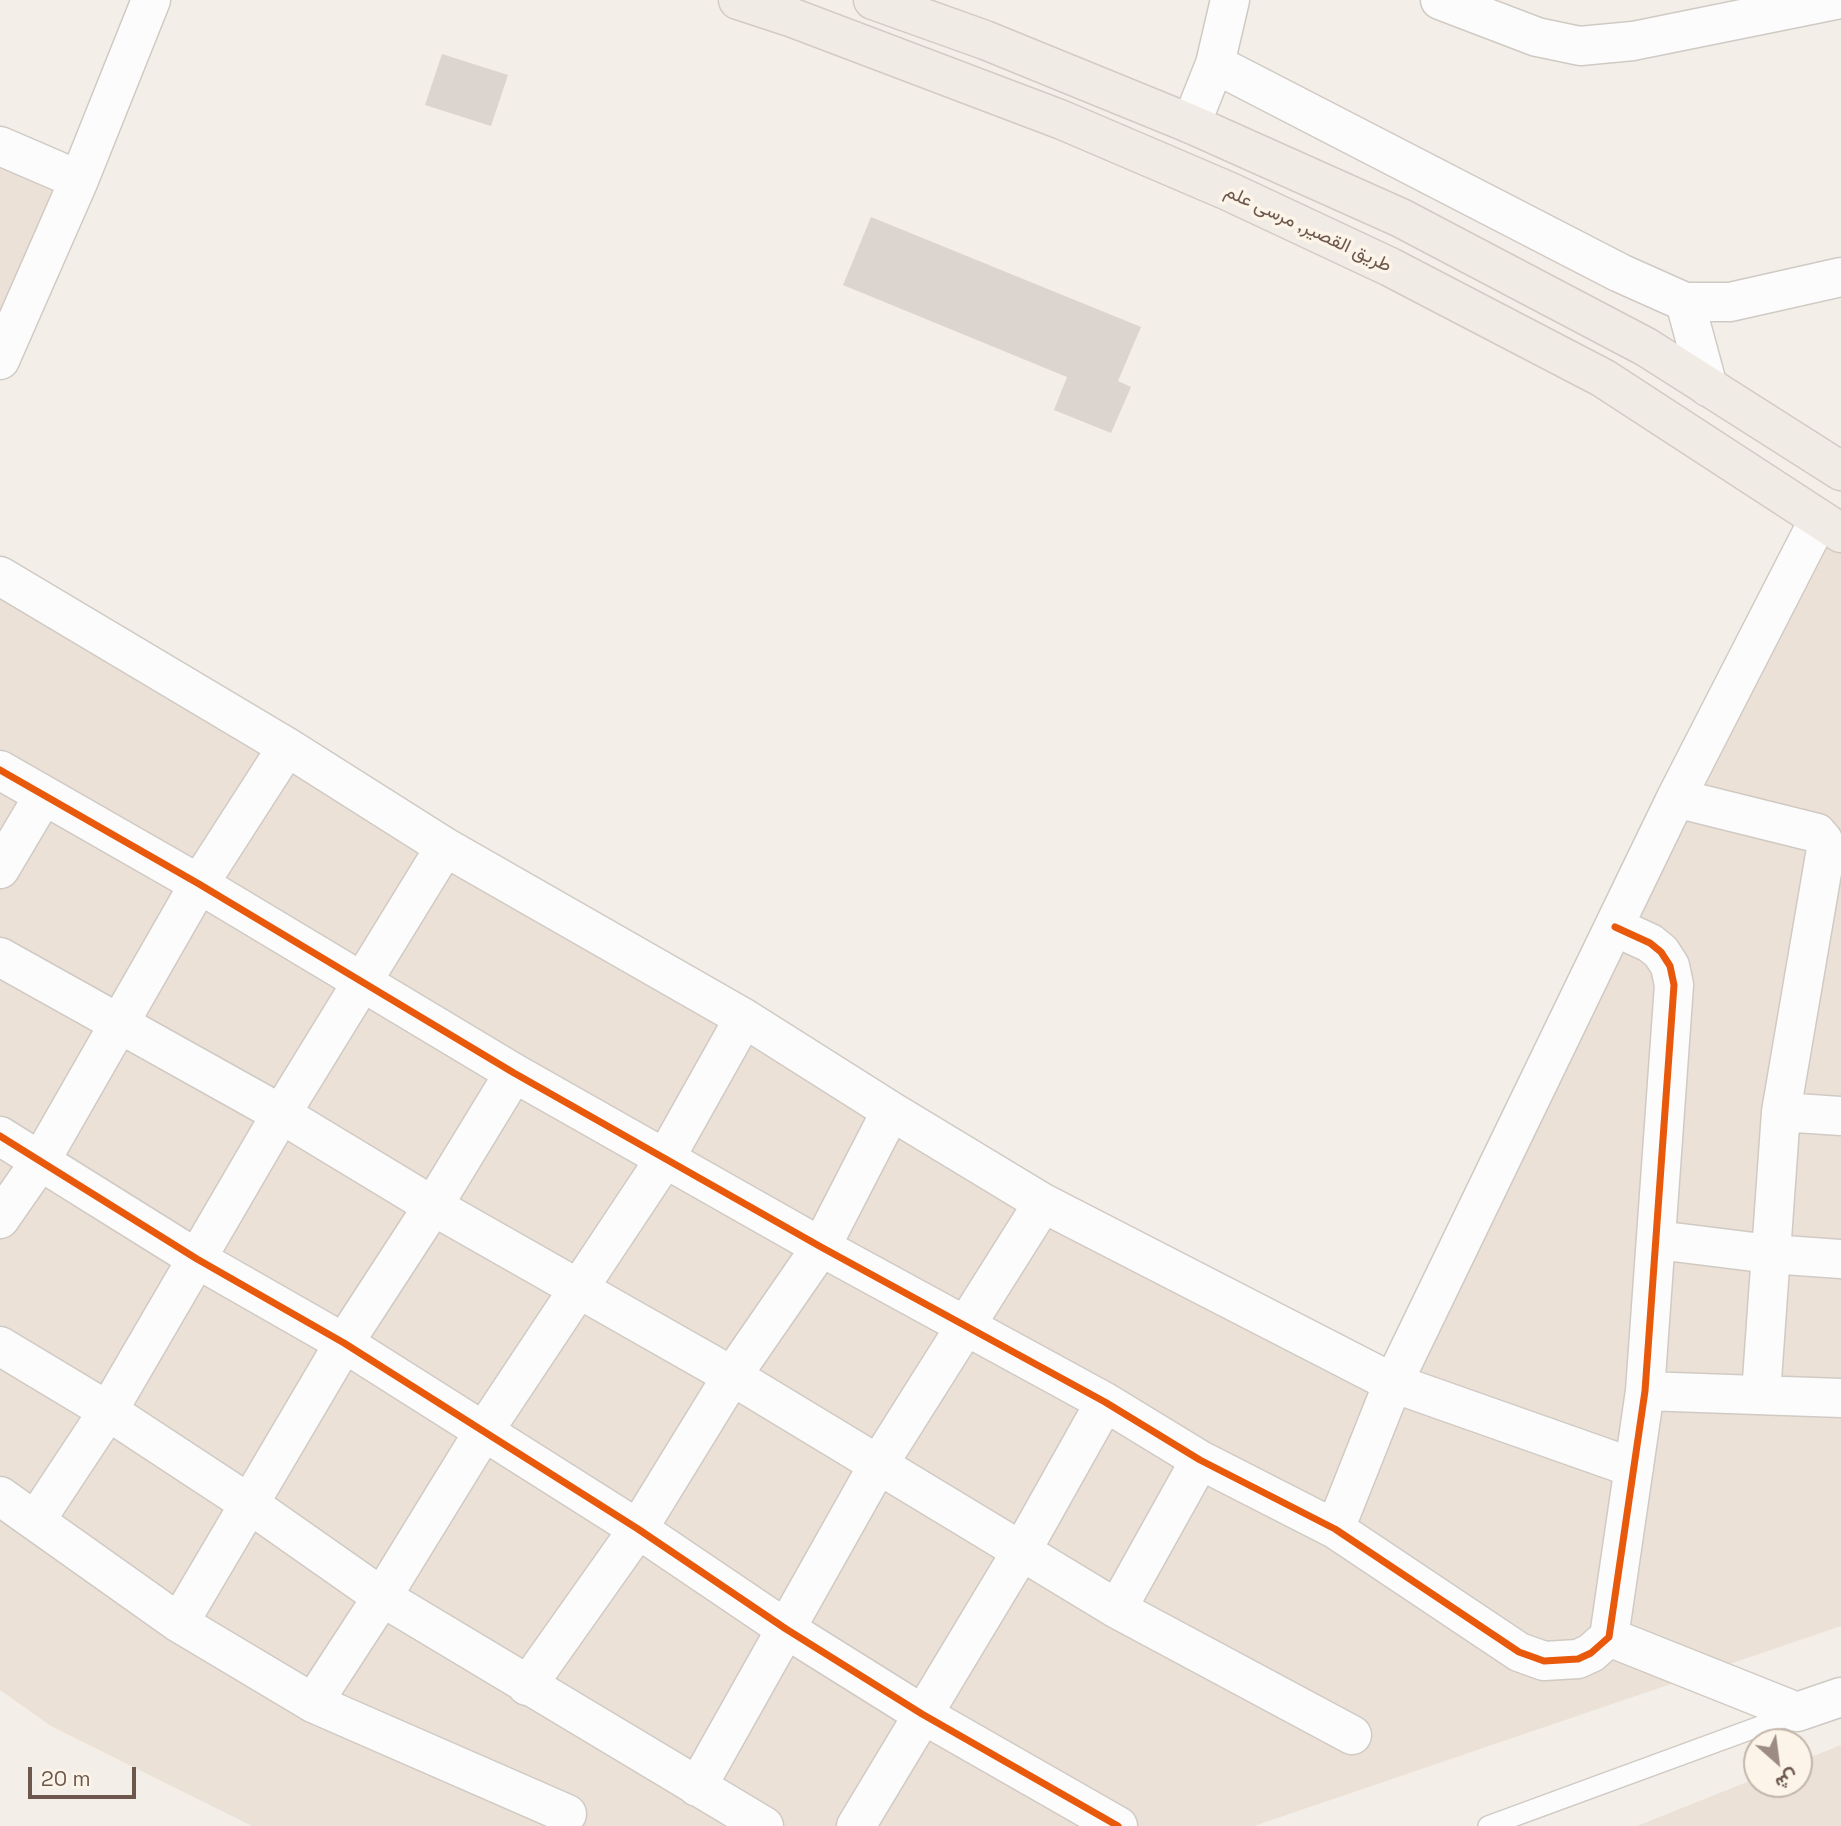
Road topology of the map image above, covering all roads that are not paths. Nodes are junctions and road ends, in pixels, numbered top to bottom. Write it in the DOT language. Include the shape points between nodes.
graph roads {
  1 [pos="151,0"];
  2 [pos="738,0"];
  3 [pos="873,0"];
  4 [pos="1230,0"];
  5 [pos="1440,0"];
  6 [pos="1836,0"];
  7 [pos="1781,6"];
  8 [pos="1215,64"];
  9 [pos="1191,124"];
  10 [pos="0,146"];
  11 [pos="79,180"];
  12 [pos="1841,277"];
  13 [pos="1685,302"];
  14 [pos="1,354"];
  15 [pos="1708,387"];
  16 [pos="1841,471"];
  17 [pos="1830,526"];
  18 [pos="0,576"];
  19 [pos="287,747"];
  20 [pos="0,770"];
  21 [pos="44,795"];
  22 [pos="1676,799"];
  23 [pos="445,847"];
  24 [pos="0,869"];
  25 [pos="1831,873"];
  26 [pos="199,884"];
  27 [pos="1615,927"];
  28 [pos="0,957"];
  29 [pos="361,984"];
  30 [pos="744,1018"];
  31 [pos="120,1023"];
  32 [pos="514,1073"];
  33 [pos="891,1111"];
  34 [pos="1781,1112"];
  35 [pos="281,1114"];
  36 [pos="1841,1116"];
  37 [pos="0,1136"];
  38 [pos="666,1157"];
  39 [pos="41,1160"];
  40 [pos="1043,1203"];
  41 [pos="433,1206"];
  42 [pos="0,1219"];
  43 [pos="1657,1240"];
  44 [pos="821,1247"];
  45 [pos="1770,1254"];
  46 [pos="197,1259"];
  47 [pos="1841,1259"];
  48 [pos="580,1289"];
  49 [pos="965,1324"];
  50 [pos="344,1343"];
  51 [pos="0,1346"];
  52 [pos="732,1376"];
  53 [pos="1394,1383"];
  54 [pos="1645,1391"];
  55 [pos="1761,1394"];
  56 [pos="1841,1398"];
  57 [pos="1105,1402"];
  58 [pos="108,1411"];
  59 [pos="484,1432"];
  60 [pos="1200,1460"];
  61 [pos="878,1465"];
  62 [pos="1634,1468"];
  63 [pos="0,1496"];
  64 [pos="248,1503"];
  65 [pos="36,1520"];
  66 [pos="1335,1529"];
  67 [pos="638,1530"];
  68 [pos="1022,1550"];
  69 [pos="382,1597"];
  70 [pos="1117,1609"];
  71 [pos="179,1623"];
  72 [pos="786,1629"];
  73 [pos="1609,1637"];
  74 [pos="527,1686"];
  75 [pos="1841,1697"];
  76 [pos="313,1703"];
  77 [pos="1797,1712"];
  78 [pos="922,1714"];
  79 [pos="1352,1735"];
  80 [pos="697,1787"];
  81 [pos="567,1814"];
  82 [pos="764,1826"];
  83 [pos="856,1826"];
  84 [pos="1118,1826"];
  85 [pos="1488,1826"];
  1 -- 11 [label="street"];
  2 -- 17 [label="main road, طريق القصير, مرسى علم" via="1062,120 1390,267 1603,378"];
  3 -- 9 [label="main road"];
  4 -- 8 [label="street"];
  5 -- 7 [label="street" via="1537,37 1580,46 1633,41"];
  6 -- 7 [label="street"];
  8 -- 9 [label="street"];
  8 -- 13 [label="street" via="1620,274"];
  9 -- 15 [label="main road" via="1401,218 1646,347"];
  10 -- 11 [label="street"];
  11 -- 14 [label="street"];
  12 -- 13 [label="street" via="1730,302"];
  13 -- 15 [label="street"];
  15 -- 16 [label="main road"];
  17 -- 22 [label="street"];
  18 -- 19 [label="street"];
  19 -- 23 [label="street"];
  19 -- 26 [label="street"];
  20 -- 21 [label="street"];
  21 -- 24 [label="street"];
  21 -- 26 [label="street"];
  22 -- 25 [label="street" via="1816,834 1823,841"];
  22 -- 27 [label="street"];
  23 -- 29 [label="street"];
  23 -- 30 [label="street"];
  25 -- 34 [label="street"];
  26 -- 29 [label="street"];
  26 -- 31 [label="street"];
  27 -- 43 [label="street" via="1661,952 1670,965 1674,985"];
  27 -- 53 [label="street"];
  28 -- 31 [label="street"];
  29 -- 32 [label="street"];
  29 -- 35 [label="street"];
  30 -- 33 [label="street"];
  30 -- 38 [label="street"];
  31 -- 35 [label="street"];
  31 -- 39 [label="street"];
  32 -- 38 [label="street"];
  32 -- 41 [label="street"];
  33 -- 40 [label="street"];
  33 -- 44 [label="street"];
  34 -- 36 [label="street"];
  34 -- 45 [label="street"];
  35 -- 41 [label="street"];
  35 -- 46 [label="street"];
  37 -- 39 [label="street"];
  38 -- 44 [label="street"];
  38 -- 48 [label="street"];
  39 -- 42 [label="street"];
  39 -- 46 [label="street"];
  40 -- 49 [label="street"];
  40 -- 53 [label="street"];
  41 -- 48 [label="street"];
  41 -- 50 [label="street"];
  43 -- 45 [label="street"];
  43 -- 54 [label="street"];
  44 -- 49 [label="street"];
  44 -- 52 [label="street"];
  45 -- 47 [label="street"];
  45 -- 55 [label="street"];
  46 -- 50 [label="street"];
  46 -- 58 [label="street"];
  48 -- 52 [label="street"];
  48 -- 59 [label="street"];
  49 -- 57 [label="street"];
  49 -- 61 [label="street"];
  50 -- 59 [label="street"];
  50 -- 64 [label="street"];
  51 -- 58 [label="street"];
  52 -- 61 [label="street"];
  52 -- 67 [label="street"];
  53 -- 62 [label="street"];
  53 -- 66 [label="street"];
  54 -- 55 [label="street"];
  54 -- 62 [label="street"];
  55 -- 56 [label="street"];
  57 -- 60 [label="street"];
  57 -- 68 [label="street"];
  58 -- 64 [label="street"];
  58 -- 65 [label="street"];
  59 -- 67 [label="street"];
  59 -- 69 [label="street"];
  60 -- 66 [label="street"];
  60 -- 70 [label="street"];
  61 -- 68 [label="street"];
  61 -- 72 [label="street"];
  62 -- 73 [label="street"];
  63 -- 65 [label="street"];
  64 -- 69 [label="street"];
  64 -- 71 [label="street"];
  65 -- 71 [label="street"];
  66 -- 73 [label="street" via="1519,1652 1544,1661 1578,1659"];
  67 -- 72 [label="street"];
  67 -- 74 [label="street"];
  68 -- 70 [label="street"];
  68 -- 78 [label="street"];
  69 -- 74 [label="street"];
  69 -- 76 [label="street"];
  70 -- 79 [label="street"];
  71 -- 76 [label="street"];
  72 -- 78 [label="street"];
  72 -- 80 [label="street"];
  73 -- 77 [label="street"];
  74 -- 80 [label="street"];
  75 -- 77 [label="street"];
  76 -- 81 [label="street"];
  77 -- 85 [label="lane"];
  78 -- 83 [label="street"];
  78 -- 84 [label="street"];
  80 -- 82 [label="street"];
}
